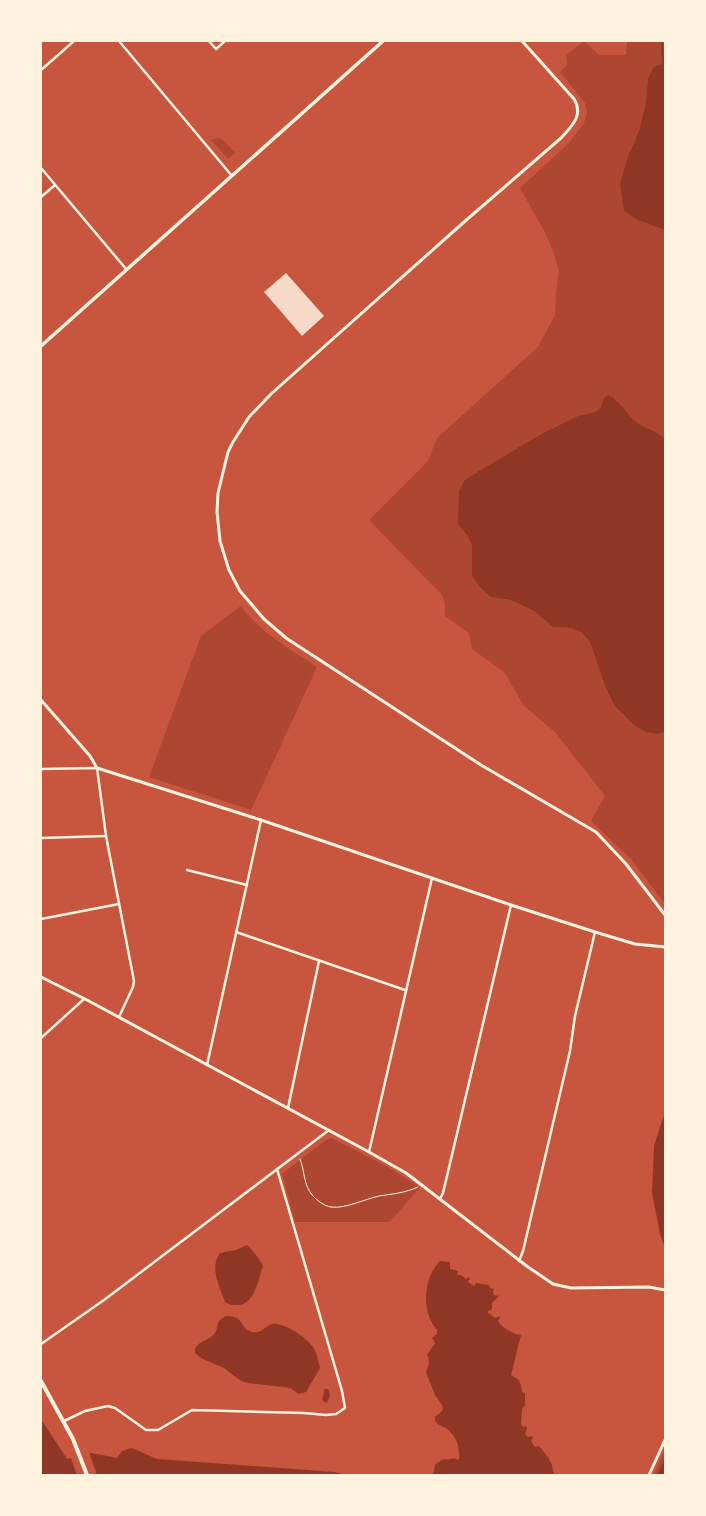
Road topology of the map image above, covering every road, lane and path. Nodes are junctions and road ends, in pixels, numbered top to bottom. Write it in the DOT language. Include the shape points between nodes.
graph roads {
  1 [pos="74,41"];
  2 [pos="119,41"];
  3 [pos="209,41"];
  4 [pos="225,41"];
  5 [pos="383,41"];
  6 [pos="522,41"];
  7 [pos="41,70"];
  8 [pos="41,168"];
  9 [pos="232,176"];
  10 [pos="55,185"];
  11 [pos="41,197"];
  12 [pos="126,269"];
  13 [pos="41,346"];
  14 [pos="41,700"];
  15 [pos="97,768"];
  16 [pos="41,769"];
  17 [pos="261,820"];
  18 [pos="106,836"];
  19 [pos="41,838"];
  20 [pos="187,870"];
  21 [pos="432,878"];
  22 [pos="247,885"];
  23 [pos="119,904"];
  24 [pos="511,905"];
  25 [pos="665,915"];
  26 [pos="41,919"];
  27 [pos="236,932"];
  28 [pos="595,932"];
  29 [pos="665,947"];
  30 [pos="319,961"];
  31 [pos="41,977"];
  32 [pos="406,990"];
  33 [pos="84,999"];
  34 [pos="119,1018"];
  35 [pos="41,1038"];
  36 [pos="207,1066"];
  37 [pos="288,1108"];
  38 [pos="329,1130"];
  39 [pos="369,1152"];
  40 [pos="297,1154"];
  41 [pos="277,1169"];
  42 [pos="422,1185"];
  43 [pos="440,1200"];
  44 [pos="519,1261"];
  45 [pos="665,1290"];
  46 [pos="41,1344"];
  47 [pos="41,1381"];
  48 [pos="64,1421"];
  49 [pos="665,1440"];
  50 [pos="87,1475"];
  51 [pos="649,1475"];
  1 -- 7 [label="street"];
  2 -- 9 [label="street"];
  3 -- 4 [label="street" via="216,49"];
  5 -- 9 [label="main road"];
  6 -- 25 [label="street" via="574,99 578,105 577,118 561,138 295,372 249,417 232,442 218,493 220,541 229,570 240,591 277,631 481,765 596,832 626,864"];
  8 -- 10 [label="street"];
  9 -- 12 [label="main road"];
  10 -- 11 [label="street"];
  10 -- 12 [label="street"];
  12 -- 13 [label="main road"];
  14 -- 15 [label="street" via="90,756"];
  15 -- 16 [label="street"];
  15 -- 17 [label="street"];
  15 -- 18 [label="street"];
  17 -- 21 [label="street"];
  17 -- 22 [label="street"];
  18 -- 19 [label="street"];
  18 -- 23 [label="street"];
  20 -- 22 [label="street"];
  21 -- 24 [label="street"];
  21 -- 32 [label="street"];
  22 -- 27 [label="street"];
  23 -- 26 [label="street"];
  23 -- 34 [label="street" via="134,981"];
  24 -- 28 [label="street"];
  24 -- 43 [label="street"];
  27 -- 30 [label="street"];
  27 -- 36 [label="street"];
  28 -- 29 [label="street" via="635,944"];
  28 -- 44 [label="street" via="575,1016 570,1051"];
  30 -- 32 [label="street"];
  30 -- 37 [label="street"];
  31 -- 33 [label="street"];
  32 -- 39 [label="street"];
  33 -- 34 [label="street"];
  33 -- 35 [label="street"];
  34 -- 36 [label="street"];
  36 -- 37 [label="street"];
  37 -- 38 [label="street"];
  38 -- 39 [label="street"];
  38 -- 40 [label="street"];
  39 -- 42 [label="street"];
  40 -- 41 [label="street"];
  40 -- 42 [label="path" via="310,1192 326,1206 333,1207 402,1193"];
  41 -- 46 [label="street" via="104,1300"];
  41 -- 48 [label="street" via="342,1390 345,1408 336,1414 326,1415 192,1410 158,1430 146,1430 115,1408 108,1406 85,1411"];
  42 -- 43 [label="street"];
  43 -- 44 [label="street"];
  44 -- 45 [label="street" via="545,1280 562,1287 649,1287"];
  47 -- 48 [label="main road"];
  48 -- 50 [label="main road"];
  49 -- 51 [label="street"];
}
